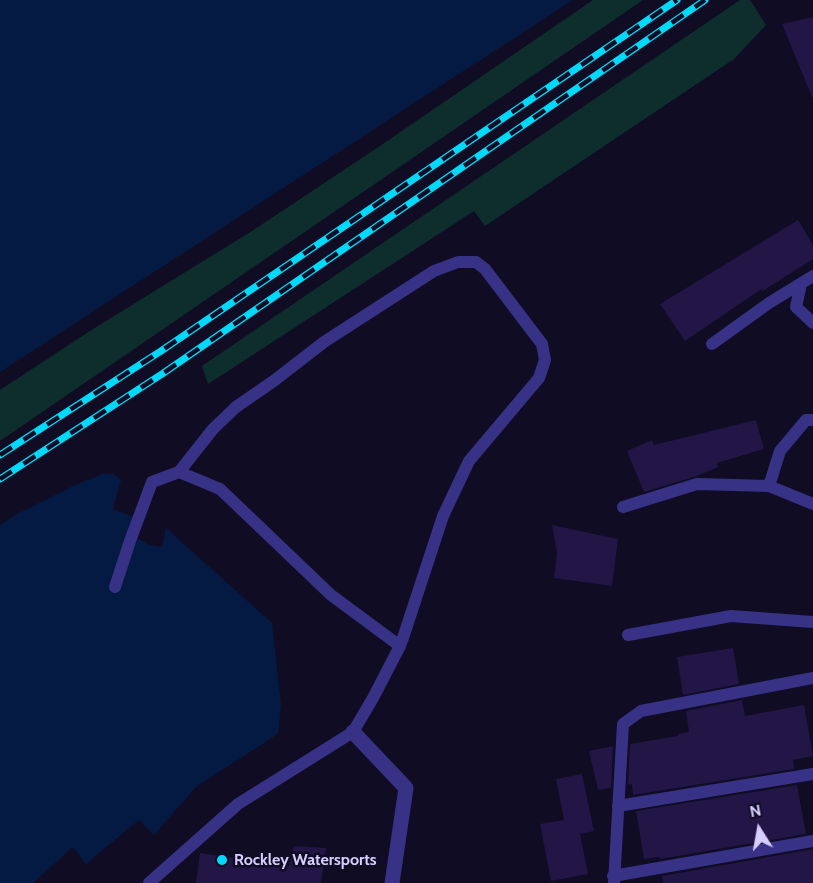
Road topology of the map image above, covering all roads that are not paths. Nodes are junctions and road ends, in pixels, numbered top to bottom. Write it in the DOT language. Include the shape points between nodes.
graph roads {
  1 [pos="813,276"];
  2 [pos="801,284"];
  3 [pos="813,323"];
  4 [pos="712,344"];
  5 [pos="813,420"];
  6 [pos="179,472"];
  7 [pos="769,486"];
  8 [pos="813,504"];
  9 [pos="623,507"];
  10 [pos="115,587"];
  11 [pos="813,622"];
  12 [pos="628,635"];
  13 [pos="400,646"];
  14 [pos="813,678"];
  15 [pos="353,732"];
  16 [pos="813,774"];
  17 [pos="618,806"];
  18 [pos="813,841"];
  19 [pos="613,880"];
  20 [pos="149,883"];
  21 [pos="392,883"];
  1 -- 2 [label="lane"];
  2 -- 3 [label="lane" via="796,307"];
  2 -- 4 [label="lane"];
  5 -- 7 [label="lane" via="806,420 780,451"];
  6 -- 10 [label="lane" via="152,482"];
  6 -- 13 [label="lane" via="220,489 331,595"];
  6 -- 13 [label="lane" via="236,407 324,342 434,271 459,262 476,262 485,269 542,344 544,360 539,378 469,461 443,516"];
  7 -- 8 [label="lane"];
  7 -- 9 [label="lane" via="697,484"];
  11 -- 12 [label="lane" via="731,616"];
  13 -- 15 [label="lane"];
  14 -- 17 [label="lane" via="641,711 623,724"];
  15 -- 20 [label="lane" via="238,804"];
  15 -- 21 [label="street" via="406,788"];
  16 -- 17 [label="lane"];
  17 -- 19 [label="lane"];
  18 -- 19 [label="lane"];
}
